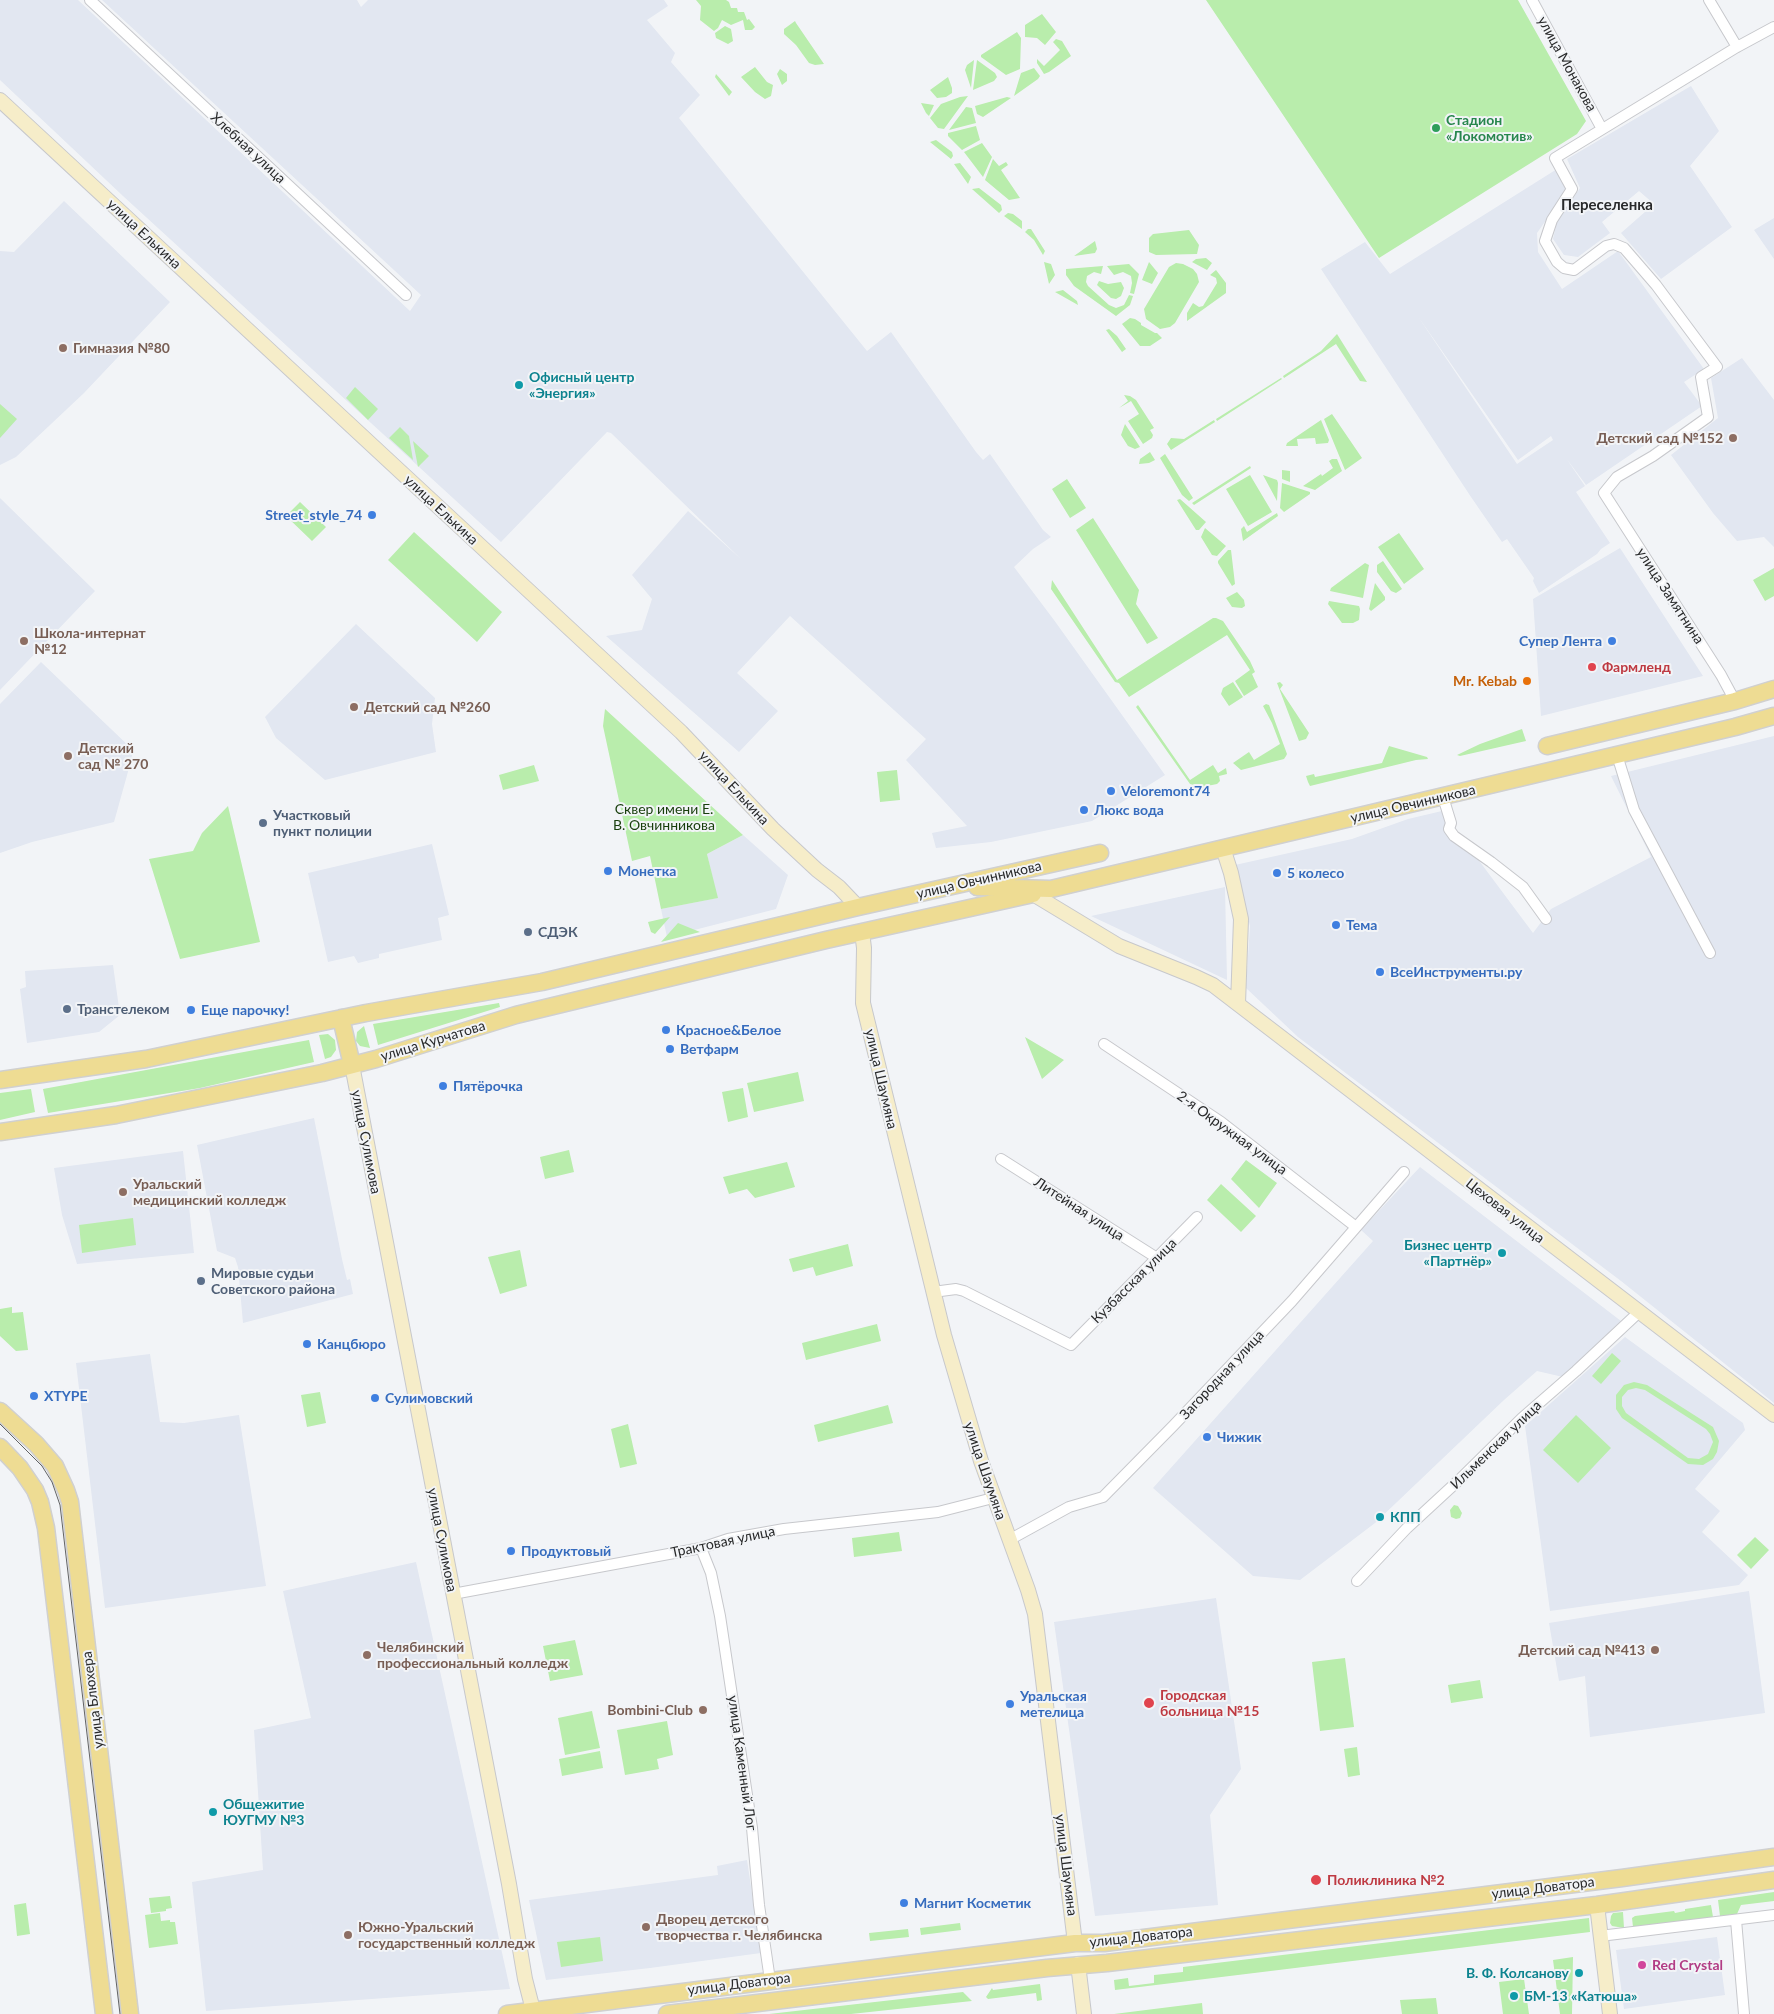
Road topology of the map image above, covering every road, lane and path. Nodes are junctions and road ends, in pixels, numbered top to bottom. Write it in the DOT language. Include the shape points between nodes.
graph roads {
  1 [pos="90,0"];
  2 [pos="1532,0"];
  3 [pos="1709,0"];
  4 [pos="1774,27"];
  5 [pos="1737,47"];
  6 [pos="0,100"];
  7 [pos="1602,128"];
  8 [pos="406,295"];
  9 [pos="1774,689"];
  10 [pos="1735,701"];
  11 [pos="1774,716"];
  12 [pos="1548,746"];
  13 [pos="1617,755"];
  14 [pos="1443,797"];
  15 [pos="1223,848"];
  16 [pos="1100,853"];
  17 [pos="953,886"];
  18 [pos="1033,894"];
  19 [pos="858,907"];
  20 [pos="1546,919"];
  21 [pos="862,932"];
  22 [pos="1710,953"];
  23 [pos="1238,1004"];
  24 [pos="341,1018"];
  25 [pos="1104,1044"];
  26 [pos="352,1065"];
  27 [pos="0,1080"];
  28 [pos="0,1132"];
  29 [pos="1001,1159"];
  30 [pos="1404,1172"];
  31 [pos="1197,1217"];
  32 [pos="1356,1228"];
  33 [pos="1157,1258"];
  34 [pos="933,1292"];
  35 [pos="1638,1313"];
  36 [pos="0,1411"];
  37 [pos="1774,1416"];
  38 [pos="0,1447"];
  39 [pos="993,1498"];
  40 [pos="1010,1540"];
  41 [pos="701,1548"];
  42 [pos="1357,1581"];
  43 [pos="453,1594"];
  44 [pos="1774,1857"];
  45 [pos="1774,1880"];
  46 [pos="1595,1881"];
  47 [pos="1597,1905"];
  48 [pos="1774,1915"];
  49 [pos="1736,1920"];
  50 [pos="1600,1936"];
  51 [pos="1075,1943"];
  52 [pos="1078,1964"];
  53 [pos="770,1980"];
  54 [pos="533,2012"];
  55 [pos="104,2014"];
  56 [pos="130,2014"];
  57 [pos="507,2014"];
  58 [pos="667,2014"];
  59 [pos="1084,2014"];
  60 [pos="1610,2014"];
  61 [pos="1744,2014"];
  1 -- 8 [label="street, Хлебная улица"];
  2 -- 7 [label="street, улица Монакова"];
  3 -- 5 [label="street"];
  4 -- 5 [label="street"];
  5 -- 7 [label="street"];
  6 -- 19 [label="main road, улица Елькина" via="681,732 772,829"];
  7 -- 10 [label="street, улица Замятнина" via="1555,158 1572,189 1552,220 1546,241 1557,262 1574,270 1606,246 1614,244 1624,248 1717,367 1701,377 1708,417 1618,477 1604,493"];
  9 -- 10 [label="main road"];
  10 -- 12 [label="main road"];
  11 -- 13 [label="main road, улица Овчинникова"];
  13 -- 14 [label="main road, улица Овчинникова"];
  13 -- 22 [label="street" via="1634,810"];
  14 -- 15 [label="main road, улица Овчинникова"];
  14 -- 20 [label="street" via="1454,836 1523,887"];
  15 -- 17 [label="main road, улица Овчинникова" via="1051,889"];
  15 -- 23 [label="main road" via="1241,919"];
  16 -- 17 [label="main road, улица Овчинникова"];
  17 -- 19 [label="main road, улица Овчинникова"];
  18 -- 21 [label="main road, улица Овчинникова"];
  18 -- 23 [label="main road, Цеховая улица" via="1120,946 1196,977"];
  19 -- 21 [label="main road"];
  19 -- 24 [label="main road" via="542,982"];
  21 -- 26 [label="main road, улица Курчатова" via="516,1015"];
  21 -- 34 [label="main road, улица Шаумяна" via="863,1003"];
  23 -- 35 [label="main road, Цеховая улица"];
  24 -- 26 [label="main road"];
  24 -- 27 [label="main road" via="146,1059"];
  25 -- 32 [label="street, 2-я Окружная улица" via="1221,1122"];
  26 -- 28 [label="main road, улица Курчатова" via="116,1115"];
  26 -- 43 [label="main road, улица Сулимова"];
  29 -- 33 [label="street, Литейная улица"];
  30 -- 32 [label="street, Загородная улица"];
  31 -- 33 [label="street, Кузбасская улица"];
  32 -- 40 [label="street, Загородная улица" via="1286,1307 1103,1497 1069,1507"];
  33 -- 34 [label="street, Кузбасская улица" via="1071,1345 964,1290"];
  34 -- 39 [label="main road, улица Шаумяна" via="966,1416"];
  35 -- 37 [label="main road, Цеховая улица"];
  35 -- 42 [label="street, Ильменская улица" via="1522,1418 1407,1528"];
  36 -- 56 [label="main road, улица Блюхера" via="55,1466 70,1502"];
  38 -- 55 [label="main road, улица Блюхера" via="28,1478 45,1521"];
  39 -- 40 [label="main road, улица Шаумяна"];
  39 -- 41 [label="street, Трактовая улица" via="938,1512 784,1529 728,1539"];
  40 -- 51 [label="main road, улица Шаумяна" via="1035,1614"];
  41 -- 43 [label="street, Трактовая улица"];
  41 -- 53 [label="street, улица Каменный Лог" via="711,1573 720,1616 752,1828"];
  43 -- 54 [label="main road, улица Сулимова"];
  44 -- 46 [label="main road, улица Доватора"];
  45 -- 47 [label="main road, улица Доватора"];
  46 -- 47 [label="main road"];
  46 -- 51 [label="main road, улица Доватора" via="1104,1943"];
  47 -- 50 [label="main road"];
  47 -- 52 [label="main road, улица Доватора"];
  48 -- 49 [label="street"];
  49 -- 50 [label="street"];
  49 -- 61 [label="street"];
  50 -- 60 [label="main road"];
  51 -- 52 [label="main road, улица Шаумяна"];
  51 -- 53 [label="main road, улица Доватора"];
  52 -- 58 [label="main road, улица Доватора"];
  52 -- 59 [label="main road, улица Шаумяна"];
  53 -- 54 [label="main road, улица Доватора"];
  54 -- 57 [label="main road, улица Доватора"];
}
